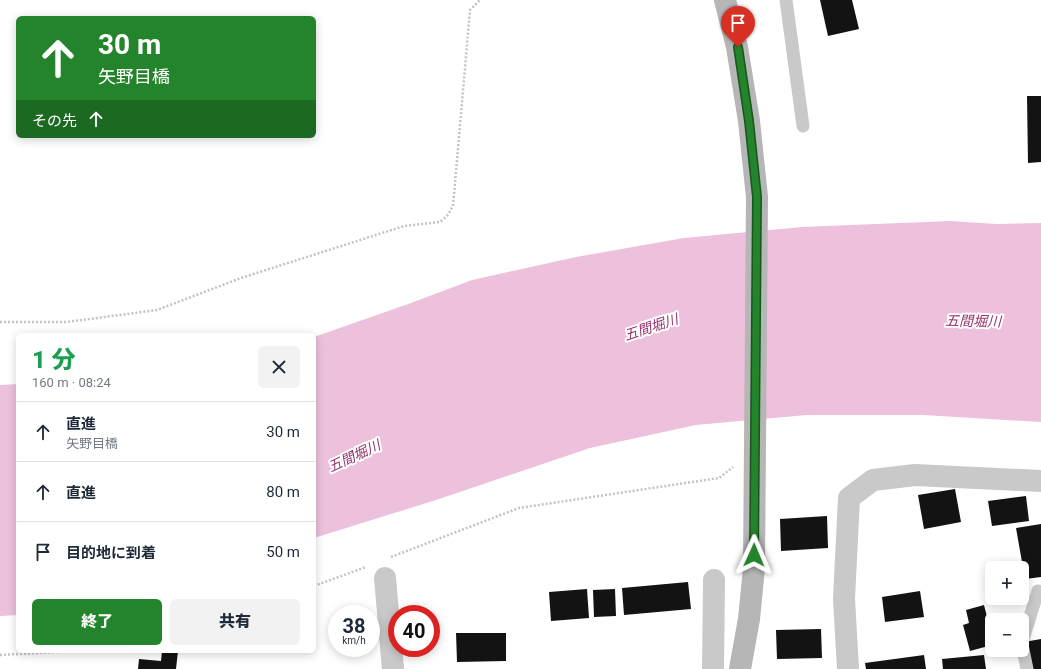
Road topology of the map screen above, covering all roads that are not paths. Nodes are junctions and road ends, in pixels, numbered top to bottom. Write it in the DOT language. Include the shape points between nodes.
graph roads {
  1 [pos="725,0"];
  2 [pos="786,0"];
  3 [pos="803,126"];
  4 [pos="1041,481"];
  5 [pos="387,568"];
  6 [pos="714,580"];
  7 [pos="1038,591"];
  8 [pos="1029,620"];
  9 [pos="1025,657"];
  10 [pos="393,669"];
  11 [pos="713,669"];
  12 [pos="740,669"];
  13 [pos="848,669"];
  14 [pos="1027,669"];
  1 -- 12 [label="street" via="738,47 757,197 754,568 749,619"];
  2 -- 3 [label="lane"];
  4 -- 13 [label="street" via="915,475 873,480 849,498 844,599"];
  5 -- 10 [label="street"];
  6 -- 11 [label="street"];
  7 -- 8 [label="lane"];
  9 -- 14 [label="lane"];
}
